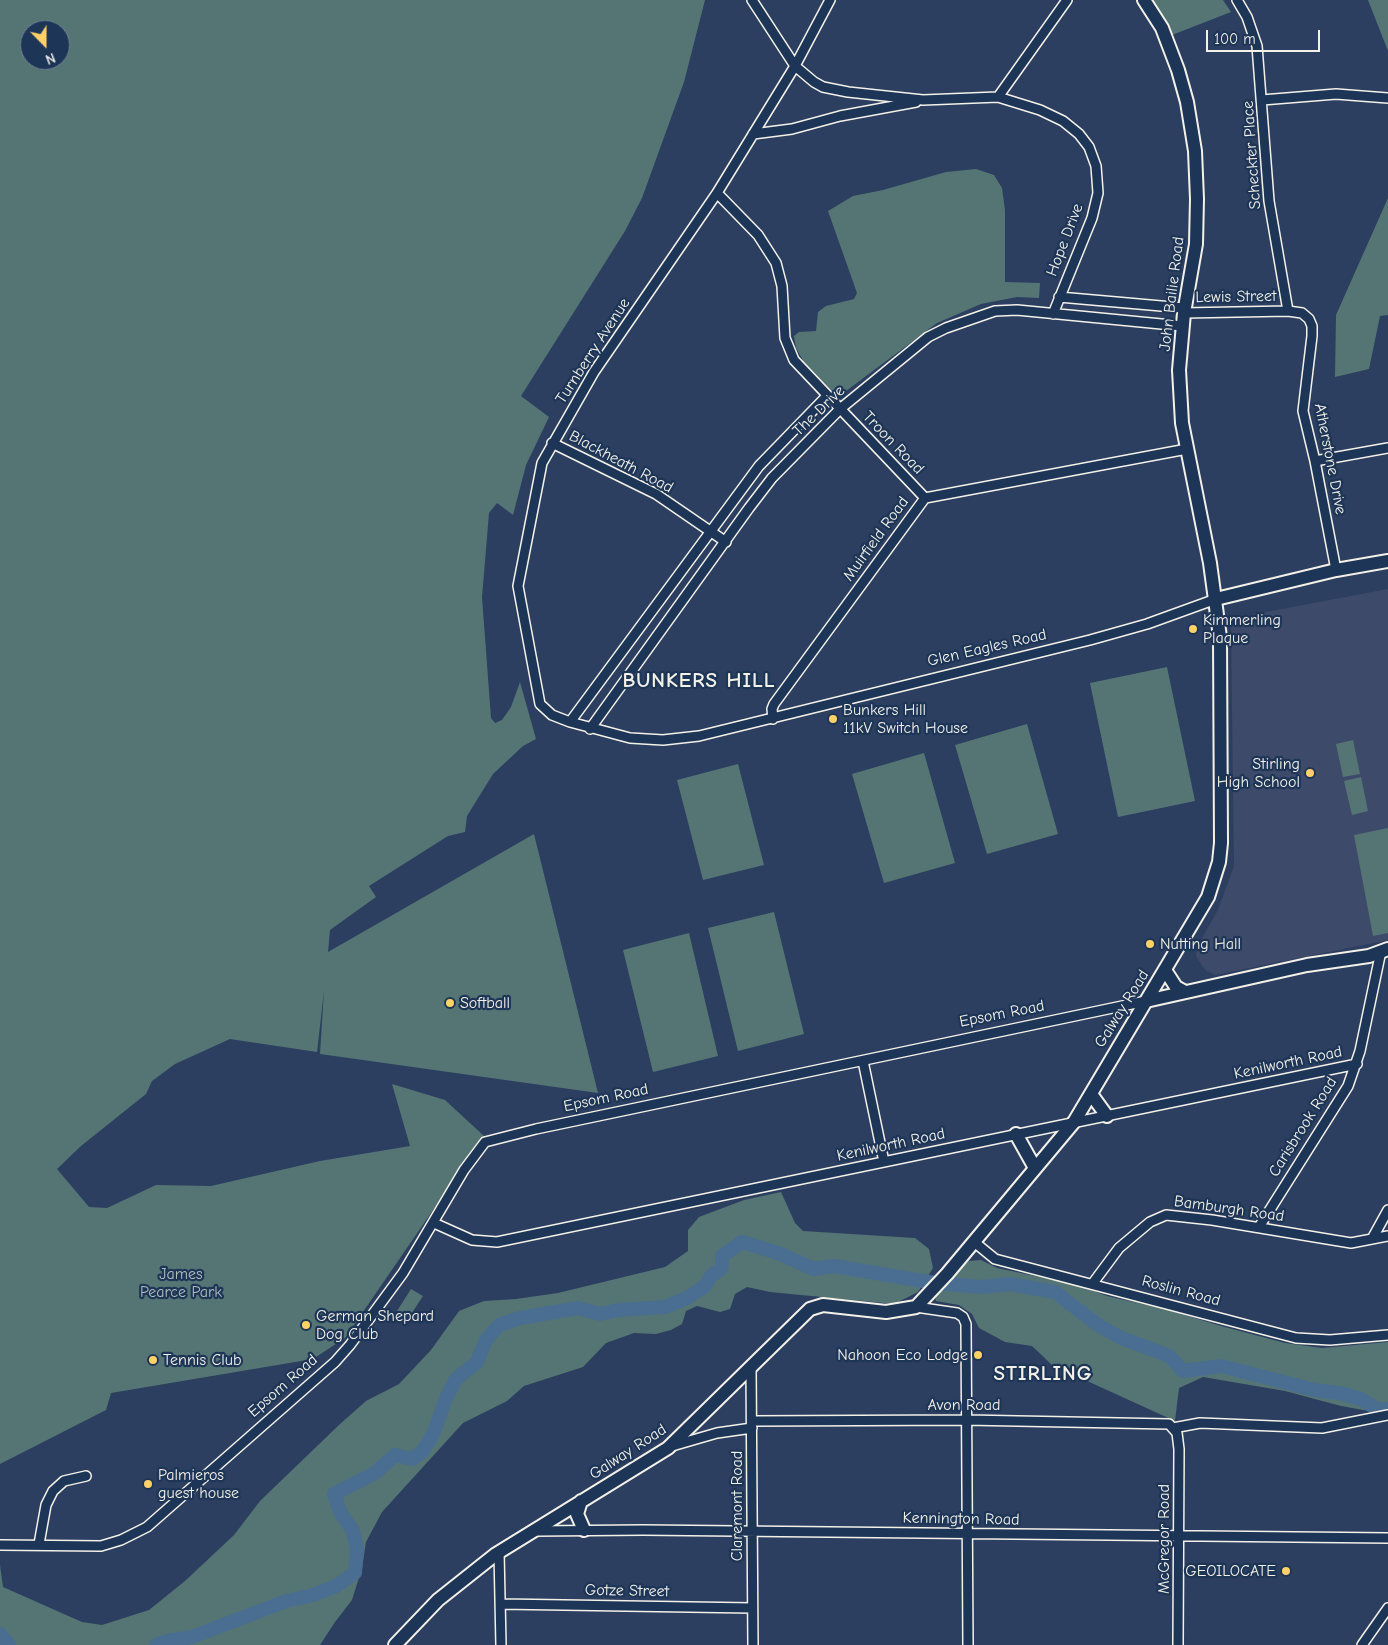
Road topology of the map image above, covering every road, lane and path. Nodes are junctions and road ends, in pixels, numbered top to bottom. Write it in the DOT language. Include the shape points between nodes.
graph roads {
  1 [pos="752,0"];
  2 [pos="830,0"];
  3 [pos="1067,0"];
  4 [pos="1144,0"];
  5 [pos="1237,0"];
  6 [pos="795,66"];
  7 [pos="998,97"];
  8 [pos="1388,98"];
  9 [pos="923,100"];
  10 [pos="1262,100"];
  11 [pos="753,134"];
  12 [pos="717,193"];
  13 [pos="1059,297"];
  14 [pos="1184,310"];
  15 [pos="1288,311"];
  16 [pos="1053,314"];
  17 [pos="1182,326"];
  18 [pos="827,396"];
  19 [pos="840,409"];
  20 [pos="552,444"];
  21 [pos="1388,448"];
  22 [pos="1186,449"];
  23 [pos="1315,462"];
  24 [pos="925,498"];
  25 [pos="710,531"];
  26 [pos="726,542"];
  27 [pos="1388,561"];
  28 [pos="1336,570"];
  29 [pos="1216,599"];
  30 [pos="773,719"];
  31 [pos="570,722"];
  32 [pos="590,729"];
  33 [pos="1385,950"];
  34 [pos="1165,970"];
  35 [pos="1185,992"];
  36 [pos="1146,1001"];
  37 [pos="863,1061"];
  38 [pos="1357,1064"];
  39 [pos="1090,1094"];
  40 [pos="1107,1116"];
  41 [pos="1074,1122"];
  42 [pos="1016,1134"];
  43 [pos="884,1162"];
  44 [pos="1035,1168"];
  45 [pos="1388,1210"];
  46 [pos="434,1223"];
  47 [pos="1259,1228"];
  48 [pos="1388,1236"];
  49 [pos="1372,1240"];
  50 [pos="973,1241"];
  51 [pos="1093,1283"];
  52 [pos="916,1307"];
  53 [pos="1388,1335"];
  54 [pos="751,1367"];
  55 [pos="1388,1415"];
  56 [pos="967,1420"];
  57 [pos="752,1425"];
  58 [pos="1175,1430"];
  59 [pos="668,1448"];
  60 [pos="86,1476"];
  61 [pos="581,1502"];
  62 [pos="584,1530"];
  63 [pos="533,1532"];
  64 [pos="752,1532"];
  65 [pos="968,1533"];
  66 [pos="1178,1535"];
  67 [pos="1388,1538"];
  68 [pos="39,1544"];
  69 [pos="0,1545"];
  70 [pos="499,1552"];
  71 [pos="501,1604"];
  72 [pos="752,1608"];
  73 [pos="1388,1608"];
  74 [pos="394,1645"];
  75 [pos="501,1645"];
  76 [pos="753,1645"];
  77 [pos="968,1645"];
  78 [pos="1178,1645"];
  79 [pos="1362,1645"];
  1 -- 6 [label="street, Hope Drive"];
  2 -- 6 [label="street, Turnberry Avenue"];
  3 -- 7 [label="street"];
  4 -- 14 [label="street, John Bailie Road" via="1162,28 1176,62 1195,151 1196,244"];
  5 -- 10 [label="street, Scheckter Place" via="1258,46"];
  6 -- 9 [label="street, Hope Drive" via="814,82 832,89"];
  6 -- 11 [label="street, Turnberry Avenue"];
  7 -- 9 [label="street, Hope Drive"];
  7 -- 13 [label="street, Hope Drive" via="1063,121 1089,147 1096,166 1098,193 1092,218"];
  8 -- 10 [label="street" via="1336,94"];
  9 -- 11 [label="street, Hope Drive" via="792,129"];
  10 -- 15 [label="street, Scheckter Place" via="1269,201"];
  11 -- 12 [label="street, Turnberry Avenue"];
  12 -- 18 [label="street, Troon Road" via="758,235 776,264 782,286 785,338 790,352"];
  12 -- 20 [label="street, Turnberry Avenue" via="594,372"];
  13 -- 14 [label="street"];
  13 -- 16 [label="street, Hope Drive"];
  14 -- 15 [label="street, Lewis Street"];
  14 -- 17 [label="street, John Bailie Road"];
  15 -- 23 [label="street, Atherstone Drive" via="1302,313 1312,326 1302,411"];
  16 -- 17 [label="street, The Drive"];
  16 -- 19 [label="street, The Drive" via="995,311 946,328 898,360"];
  17 -- 22 [label="street, John Bailie Road" via="1179,370"];
  18 -- 19 [label="street, Troon Road"];
  18 -- 25 [label="street, The Drive" via="758,466"];
  19 -- 24 [label="street, Troon Road"];
  19 -- 26 [label="street, The Drive" via="772,478"];
  20 -- 25 [label="street, Blackheath Road" via="656,494"];
  20 -- 31 [label="street, Turnberry Avenue" via="539,472 518,586 540,704 552,715"];
  21 -- 23 [label="street"];
  22 -- 24 [label="street, Muirfield Road"];
  22 -- 29 [label="street, John Bailie Road"];
  23 -- 28 [label="street, Atherstone Drive"];
  24 -- 30 [label="street, Muirfield Road" via="774,704"];
  25 -- 26 [label="street, Blackheath Road"];
  25 -- 31 [label="street, The Drive"];
  26 -- 32 [label="street, The Drive"];
  27 -- 28 [label="street, Glen Eagles Road"];
  28 -- 29 [label="street, Glen Eagles Road"];
  29 -- 30 [label="street, Glen Eagles Road" via="1090,640"];
  29 -- 34 [label="street, Galway Road" via="1220,637 1219,862 1208,897"];
  30 -- 32 [label="street, Glen Eagles Road" via="699,736 663,740 630,738"];
  31 -- 32 [label="street, Turnberry Avenue"];
  33 -- 35 [label="street, Epsom Road" via="1369,956"];
  33 -- 38 [label="street, Carisbrook Road"];
  34 -- 35 [label="street" via="1176,987"];
  34 -- 36 [label="street, Galway Road"];
  35 -- 36 [label="street, Epsom Road"];
  36 -- 37 [label="street, Epsom Road"];
  36 -- 39 [label="street, Galway Road"];
  37 -- 43 [label="street"];
  37 -- 46 [label="street, Epsom Road" via="485,1142 464,1170"];
  38 -- 40 [label="street, Kenilworth Road"];
  38 -- 47 [label="street, Carisbrook Road" via="1338,1104"];
  39 -- 40 [label="street"];
  39 -- 41 [label="street, Galway Road"];
  40 -- 41 [label="street, Kenilworth Road"];
  41 -- 42 [label="street, Kenilworth Road"];
  41 -- 44 [label="street, Galway Road"];
  42 -- 43 [label="street, Kenilworth Road"];
  42 -- 44 [label="street"];
  43 -- 46 [label="street, Kenilworth Road" via="497,1242 472,1240"];
  44 -- 50 [label="street, Galway Road"];
  45 -- 49 [label="street"];
  46 -- 68 [label="street, Epsom Road" via="378,1310 335,1362 147,1527 101,1546 76,1548"];
  47 -- 49 [label="street, Bamburgh Road" via="1351,1242"];
  47 -- 51 [label="street, Bamburgh Road" via="1166,1215 1142,1228 1119,1248"];
  48 -- 49 [label="street, Bamburgh Road"];
  50 -- 51 [label="street, Roslin Road" via="995,1258"];
  50 -- 52 [label="street, Galway Road"];
  51 -- 53 [label="street, Roslin Road" via="1302,1339"];
  52 -- 54 [label="street, Galway Road" via="886,1312 823,1305 814,1307"];
  52 -- 56 [label="street" via="957,1312 965,1320"];
  54 -- 57 [label="street, Claremont Road"];
  54 -- 59 [label="street, Galway Road"];
  55 -- 58 [label="street, Avon Road" via="1322,1428 1200,1424"];
  56 -- 57 [label="street, Avon Road"];
  56 -- 58 [label="street, Avon Road" via="1161,1422"];
  56 -- 65 [label="street"];
  57 -- 59 [label="street, Avon Road"];
  57 -- 64 [label="street, Claremont Road"];
  58 -- 66 [label="street, McGregor Road" via="1179,1449"];
  59 -- 61 [label="street, Galway Road"];
  60 -- 68 [label="street" via="64,1481 53,1491 46,1505"];
  61 -- 62 [label="street" via="577,1514"];
  61 -- 63 [label="street, Galway Road"];
  62 -- 63 [label="street, Kennington Road"];
  62 -- 64 [label="street, Kennington Road"];
  63 -- 70 [label="street, Galway Road"];
  64 -- 65 [label="street, Kennington Road"];
  64 -- 72 [label="street, Claremont Road"];
  65 -- 66 [label="street, Kennington Road"];
  65 -- 77 [label="street"];
  66 -- 67 [label="street, Kennington Road"];
  66 -- 78 [label="street, McGregor Road"];
  68 -- 69 [label="street, Epsom Road"];
  70 -- 71 [label="street"];
  70 -- 74 [label="street, Galway Road" via="438,1600"];
  71 -- 72 [label="street, Gotze Street"];
  71 -- 75 [label="street"];
  72 -- 76 [label="street, Claremont Road"];
  73 -- 79 [label="street"];
}
